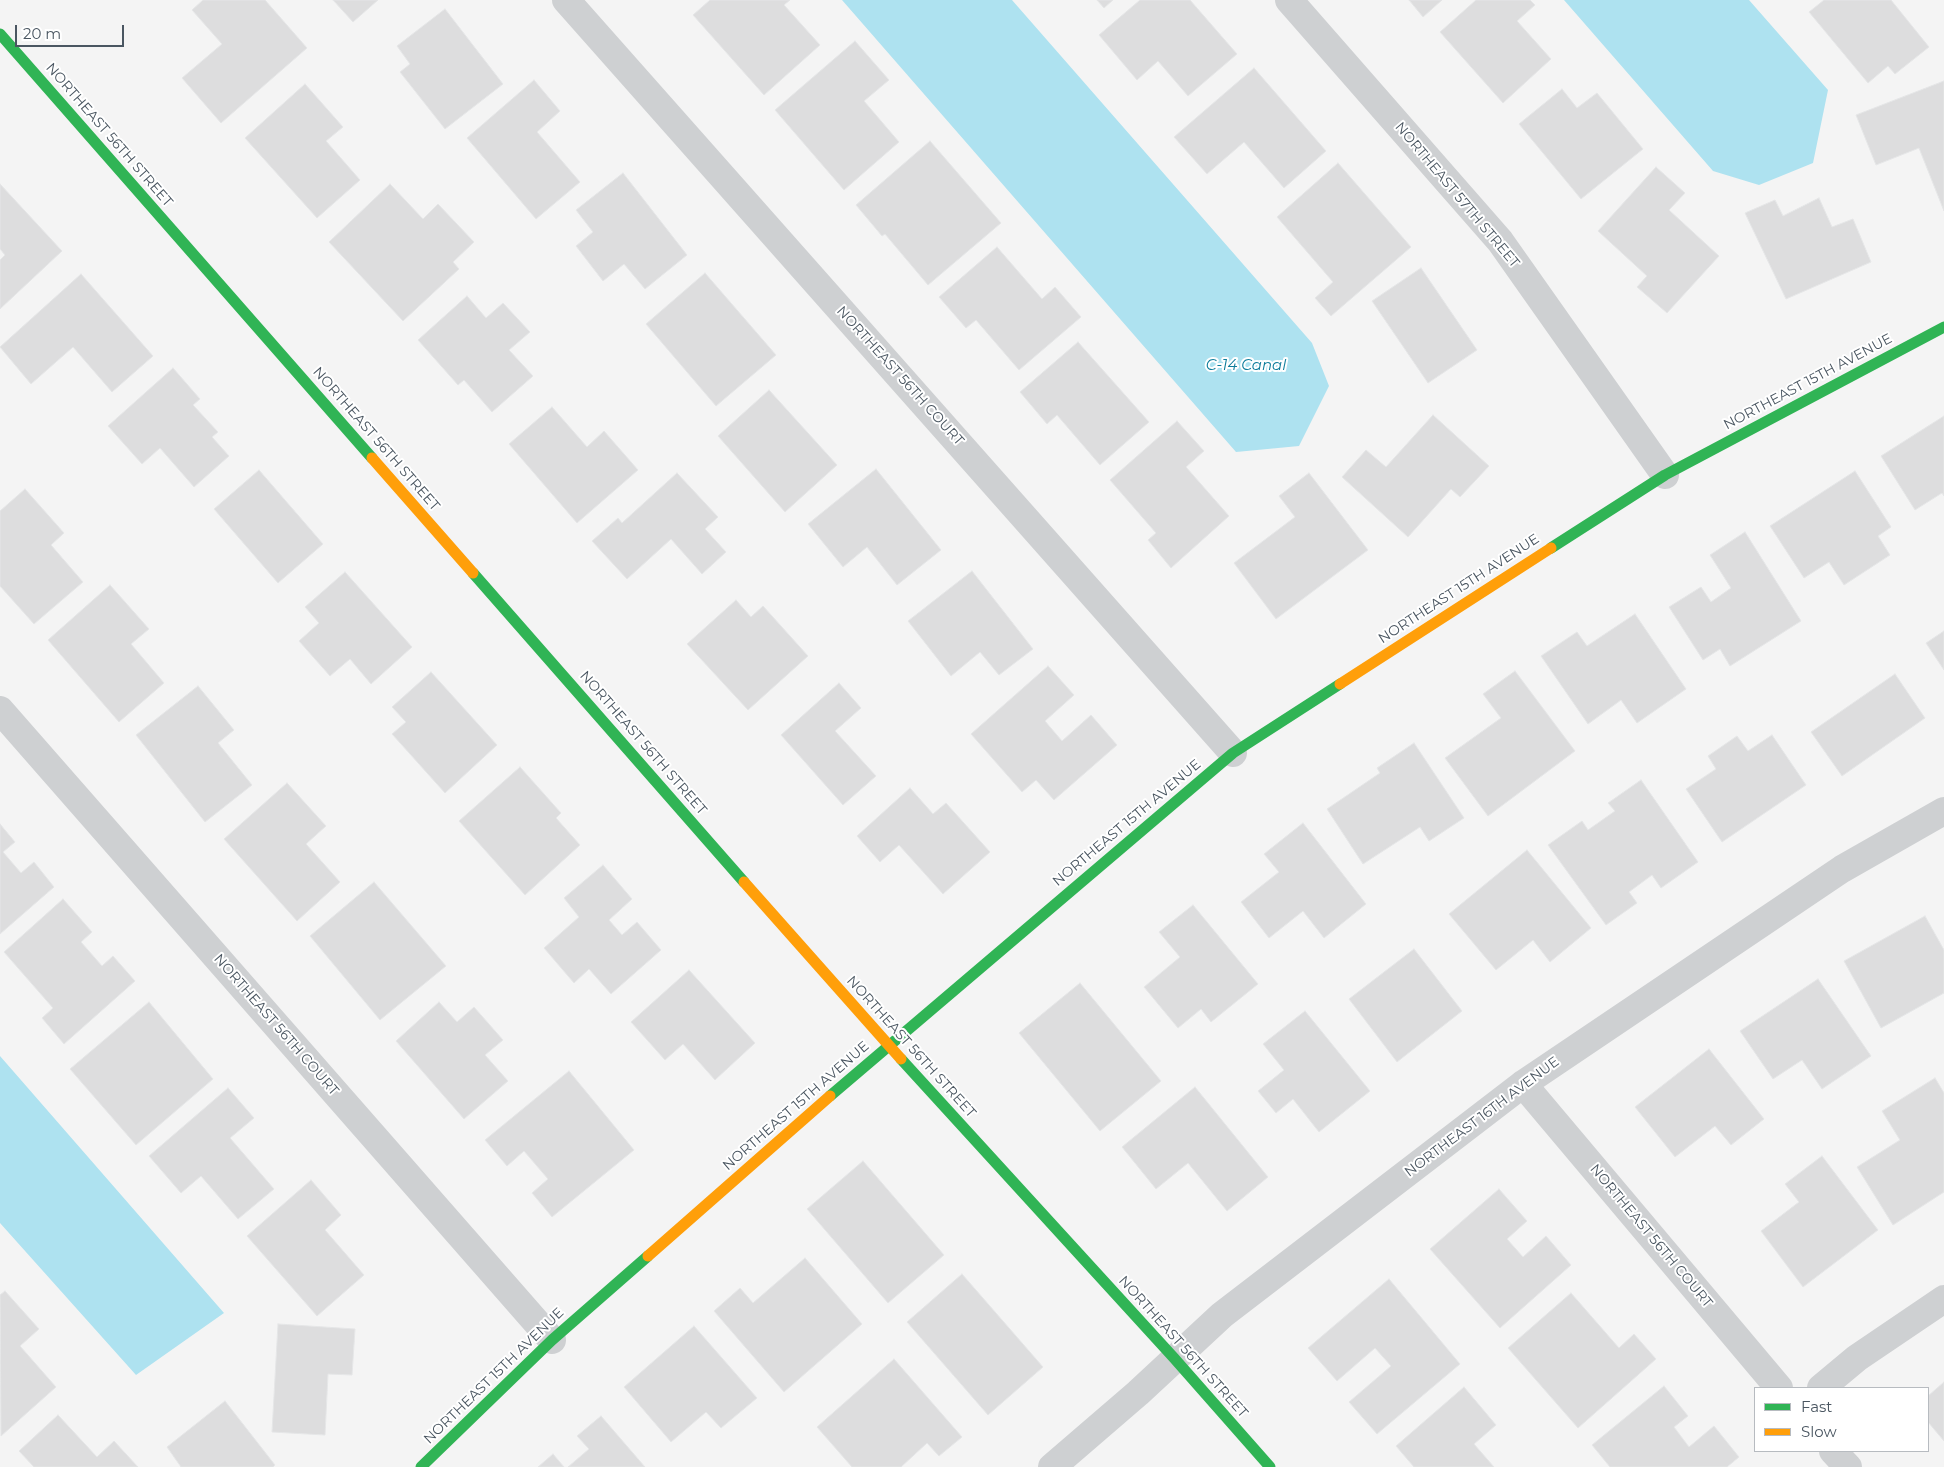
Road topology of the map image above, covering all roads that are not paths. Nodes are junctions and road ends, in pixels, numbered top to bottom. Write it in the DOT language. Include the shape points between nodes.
graph roads {
  1 [pos="566,0"];
  2 [pos="1289,0"];
  3 [pos="0,34"];
  4 [pos="1944,327"];
  5 [pos="1665,474"];
  6 [pos="0,710"];
  7 [pos="1234,752"];
  8 [pos="1944,811"];
  9 [pos="888,1046"];
  10 [pos="1523,1084"];
  11 [pos="1944,1299"];
  12 [pos="552,1340"];
  13 [pos="1174,1358"];
  14 [pos="1778,1387"];
  15 [pos="1822,1387"];
  16 [pos="1834,1452"];
  17 [pos="421,1467"];
  18 [pos="1052,1467"];
  19 [pos="1270,1467"];
  20 [pos="1848,1467"];
  1 -- 7 [label="street, NORTHEAST 56TH COURT"];
  2 -- 5 [label="street, NORTHEAST 57TH STREET" via="1500,241"];
  3 -- 9 [label="street, NORTHEAST 56TH STREET"];
  4 -- 5 [label="street, NORTHEAST 15TH AVENUE"];
  5 -- 7 [label="street, NORTHEAST 15TH AVENUE"];
  6 -- 12 [label="street, NORTHEAST 56TH COURT"];
  7 -- 9 [label="street, NORTHEAST 15TH AVENUE"];
  8 -- 10 [label="street, NORTHEAST 16TH AVENUE" via="1842,869"];
  9 -- 12 [label="street, NORTHEAST 15TH AVENUE"];
  9 -- 13 [label="street, NORTHEAST 56TH STREET"];
  10 -- 13 [label="street, NORTHEAST 16TH AVENUE" via="1222,1315"];
  10 -- 14 [label="street, NORTHEAST 56TH COURT"];
  11 -- 15 [label="street" via="1857,1358"];
  12 -- 17 [label="street, NORTHEAST 15TH AVENUE"];
  13 -- 18 [label="street, NORTHEAST 16TH AVENUE"];
  13 -- 19 [label="street, NORTHEAST 56TH STREET"];
  16 -- 20 [label="street"];
}
